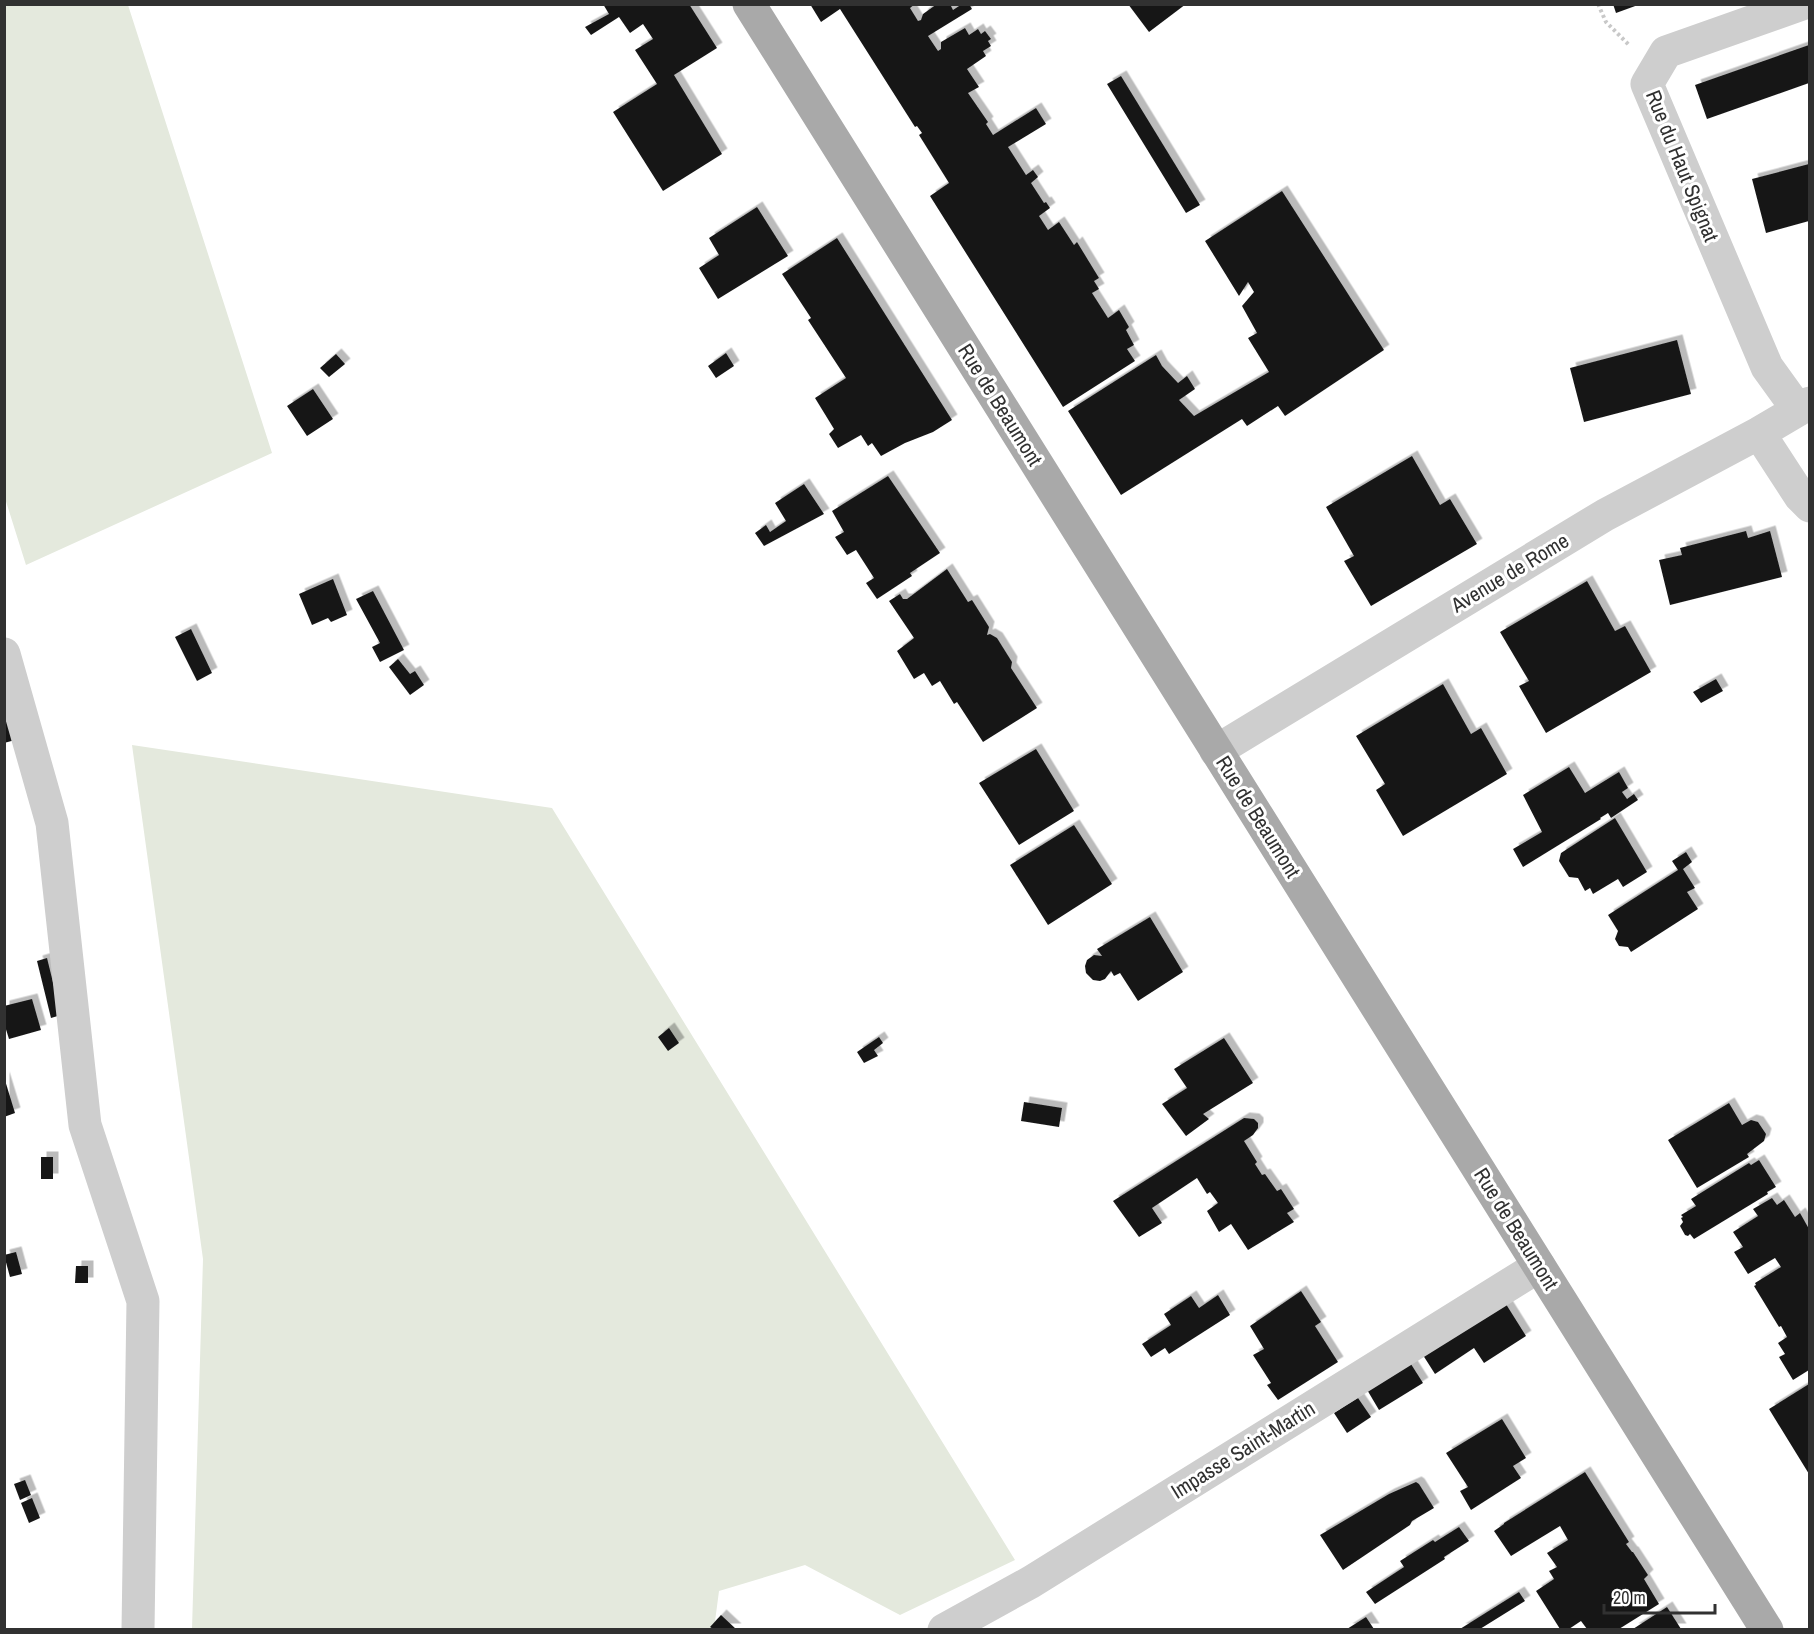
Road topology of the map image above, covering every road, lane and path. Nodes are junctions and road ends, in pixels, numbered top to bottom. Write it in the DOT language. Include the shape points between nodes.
graph roads {
  1 [pos="749,4"];
  2 [pos="1599,4"];
  3 [pos="1802,4"];
  4 [pos="1655,71"];
  5 [pos="1804,407"];
  6 [pos="1759,433"];
  7 [pos="1809,506"];
  8 [pos="4,654"];
  9 [pos="1216,751"];
  10 [pos="1539,1266"];
  11 [pos="138,1629"];
  12 [pos="944,1629"];
  13 [pos="1767,1629"];
  1 -- 9 [label="main road, Rue de Beaumont"];
  2 -- 4 [label="path" via="1606,22"];
  3 -- 4 [label="street, Rue du Haut Spignat" via="1666,52"];
  4 -- 5 [label="street, Rue du Haut Spignat" via="1647,84 1767,367"];
  5 -- 6 [label="street, Avenue de Rome"];
  6 -- 7 [label="street"];
  6 -- 9 [label="street, Avenue de Rome" via="1605,515"];
  8 -- 11 [label="street" via="52,823 85,1125 143,1301"];
  9 -- 10 [label="main road, Rue de Beaumont"];
  10 -- 12 [label="street, Impasse Saint-Martin" via="1031,1582"];
  10 -- 13 [label="main road, Rue de Beaumont"];
}
